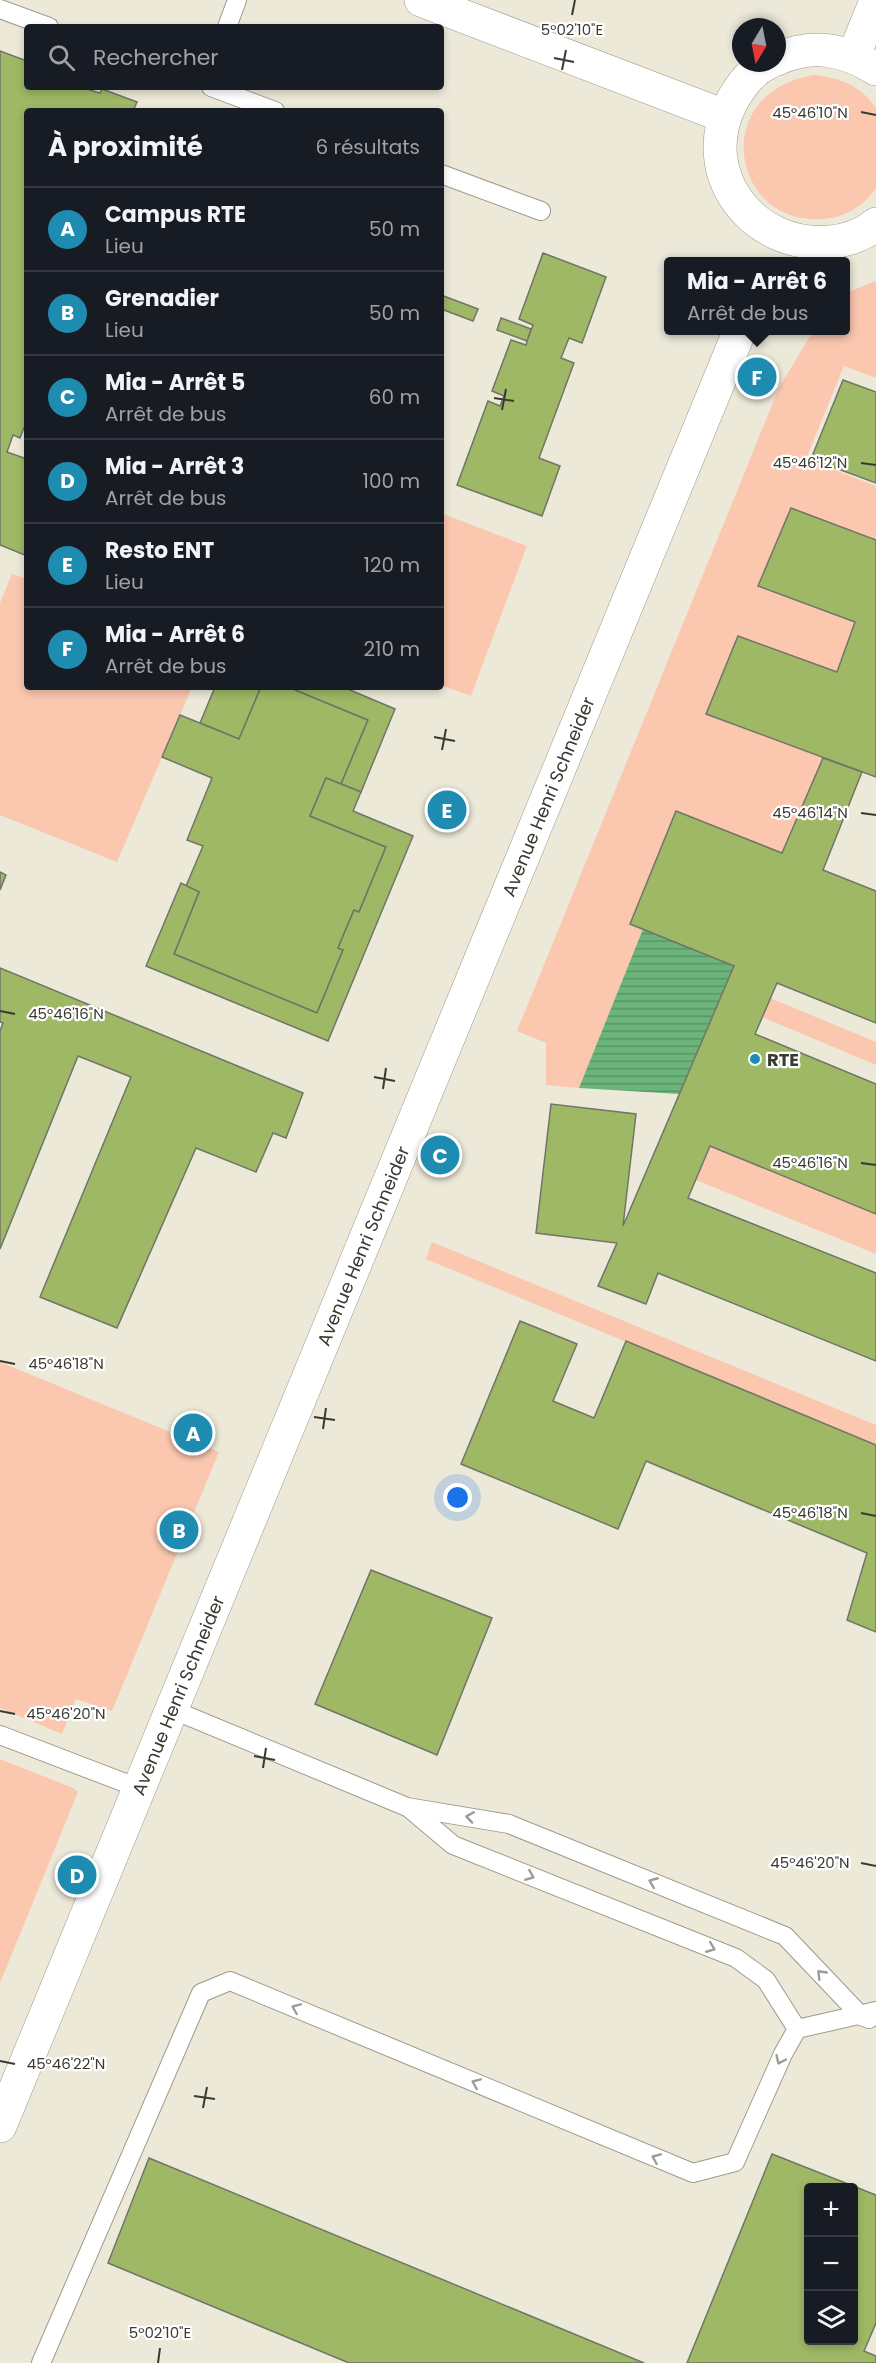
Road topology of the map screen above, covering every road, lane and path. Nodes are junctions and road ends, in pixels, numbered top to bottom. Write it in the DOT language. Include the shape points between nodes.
graph roads {
  1 [pos="237,0"];
  2 [pos="421,0"];
  3 [pos="876,1"];
  4 [pos="0,9"];
  5 [pos="41,24"];
  6 [pos="228,24"];
  7 [pos="786,55"];
  8 [pos="865,62"];
  9 [pos="757,72"];
  10 [pos="219,90"];
  11 [pos="267,108"];
  12 [pos="724,116"];
  13 [pos="444,175"];
  14 [pos="541,211"];
  15 [pos="876,224"];
  16 [pos="777,250"];
  17 [pos="738,335"];
  18 [pos="171,1709"];
  19 [pos="0,1735"];
  20 [pos="141,1789"];
  21 [pos="407,1807"];
  22 [pos="871,2016"];
  23 [pos="797,2030"];
  24 [pos="0,2126"];
  25 [pos="41,2363"];
  1 -- 6 [label="lane"];
  2 -- 12 [label="street"];
  3 -- 8 [label="street"];
  4 -- 5 [label="lane"];
  7 -- 8 [label="street" via="825,48"];
  9 -- 12 [label="street" via="739,87"];
  10 -- 11 [label="lane"];
  12 -- 16 [label="street" via="720,145 723,174 736,200"];
  13 -- 14 [label="lane"];
  15 -- 16 [label="street" via="842,241"];
  17 -- 18 [label="street, Avenue Henri Schneider"];
  18 -- 20 [label="street, Avenue Henri Schneider"];
  18 -- 21 [label="lane"];
  19 -- 20 [label="lane"];
  20 -- 24 [label="street, Avenue Henri Schneider"];
  22 -- 21 [label="lane, one-way" via="785,1936 509,1824"];
  21 -- 23 [label="lane, one-way" via="453,1845 736,1958 766,1980"];
  22 -- 23 [label="lane"];
  23 -- 25 [label="lane, one-way" via="735,2162 693,2173 230,1981 201,1993"];
}
